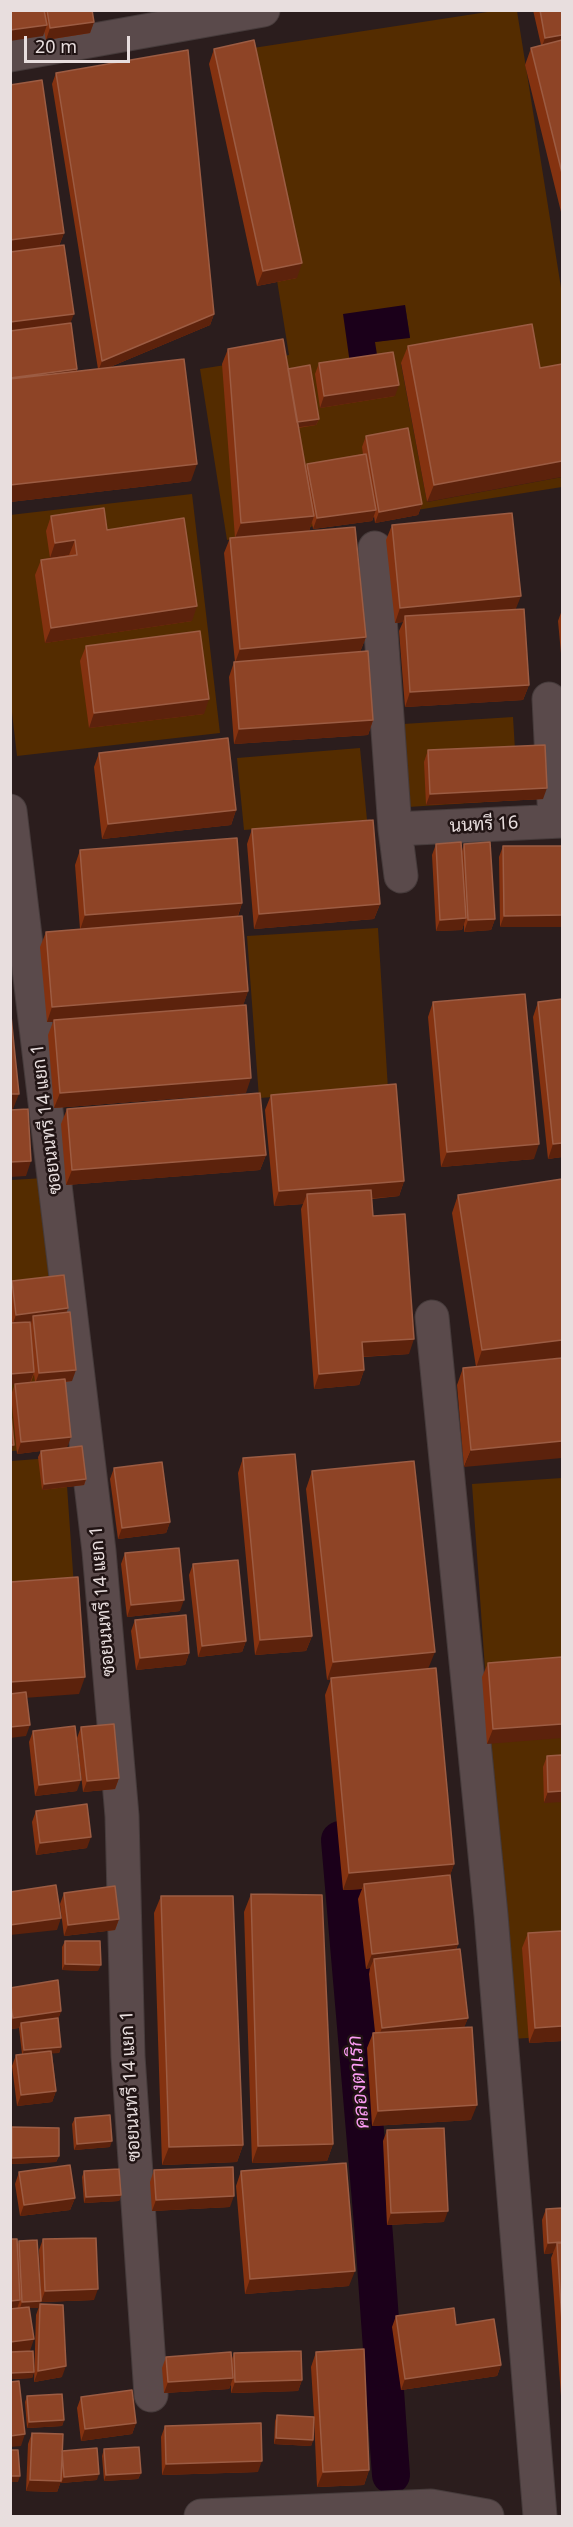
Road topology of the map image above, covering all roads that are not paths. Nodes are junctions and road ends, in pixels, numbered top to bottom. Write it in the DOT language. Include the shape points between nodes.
graph roads {
  1 [pos="263,10"];
  2 [pos="10,55"];
  3 [pos="375,548"];
  4 [pos="549,699"];
  5 [pos="10,811"];
  6 [pos="559,821"];
  7 [pos="401,829"];
  8 [pos="401,876"];
  9 [pos="432,1317"];
  10 [pos="151,2395"];
  11 [pos="201,2517"];
  12 [pos="487,2517"];
  13 [pos="540,2517"];
  1 -- 2 [label="street"];
  3 -- 7 [label="street"];
  4 -- 6 [label="street"];
  5 -- 10 [label="street, ซอยนนทรี 14 แยก 1" via="99,1551 122,1816 128,2056"];
  6 -- 7 [label="street, นนทรี 16"];
  7 -- 8 [label="street"];
  9 -- 13 [label="street" via="490,1903"];
  11 -- 12 [label="street" via="431,2506"];
}
